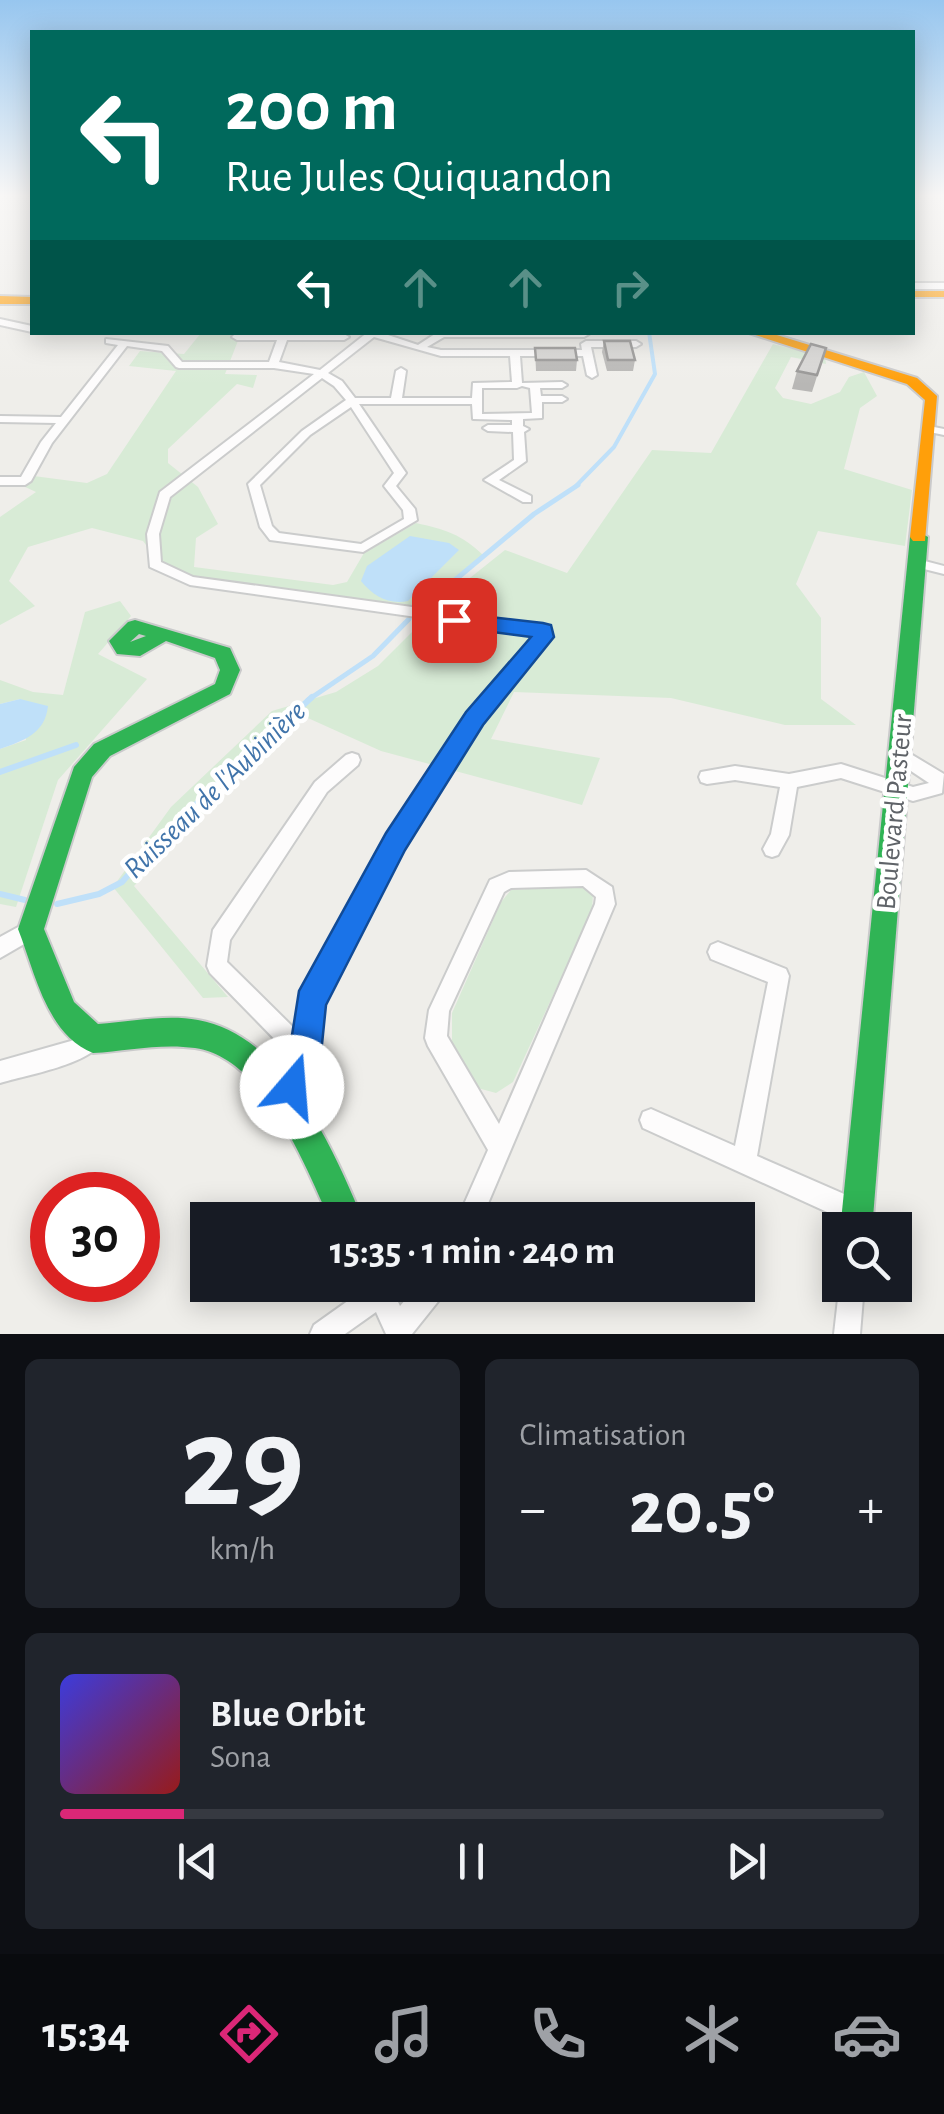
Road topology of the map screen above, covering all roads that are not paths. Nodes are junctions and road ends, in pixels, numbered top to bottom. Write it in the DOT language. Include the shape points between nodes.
graph roads {
  1 [pos="915,286"];
  2 [pos="944,286"];
  3 [pos="0,288"];
  4 [pos="30,288"];
  5 [pos="915,296"];
  6 [pos="944,296"];
  7 [pos="0,298"];
  8 [pos="30,299"];
  9 [pos="30,319"];
  10 [pos="0,322"];
  11 [pos="30,330"];
  12 [pos="308,335"];
  13 [pos="371,335"];
  14 [pos="380,335"];
  15 [pos="439,335"];
  16 [pos="480,335"];
  17 [pos="546,335"];
  18 [pos="552,335"];
  19 [pos="762,335"];
  20 [pos="237,336"];
  21 [pos="283,337"];
  22 [pos="344,337"];
  23 [pos="109,341"];
  24 [pos="585,341"];
  25 [pos="636,344"];
  26 [pos="123,345"];
  27 [pos="419,348"];
  28 [pos="480,353"];
  29 [pos="549,353"];
  30 [pos="514,354"];
  31 [pos="273,366"];
  32 [pos="401,371"];
  33 [pos="317,373"];
  34 [pos="592,375"];
  35 [pos="517,385"];
  36 [pos="535,385"];
  37 [pos="562,385"];
  38 [pos="536,399"];
  39 [pos="562,399"];
  40 [pos="396,401"];
  41 [pos="477,401"];
  42 [pos="352,402"];
  43 [pos="0,419"];
  44 [pos="63,420"];
  45 [pos="521,425"];
  46 [pos="488,428"];
  47 [pos="936,431"];
  48 [pos="0,481"];
  49 [pos="527,498"];
  50 [pos="917,562"];
  51 [pos="944,570"];
  52 [pos="164,633"];
  53 [pos="899,754"];
  54 [pos="352,760"];
  55 [pos="936,766"];
  56 [pos="707,776"];
  57 [pos="789,780"];
  58 [pos="896,790"];
  59 [pos="940,791"];
  60 [pos="772,850"];
  61 [pos="31,929"];
  62 [pos="0,948"];
  63 [pos="718,952"];
  64 [pos="93,1040"];
  65 [pos="305,1054"];
  66 [pos="0,1072"];
  67 [pos="283,1100"];
  68 [pos="651,1120"];
  69 [pos="500,1148"];
  70 [pos="744,1162"];
  71 [pos="337,1202"];
  72 [pos="476,1202"];
  73 [pos="838,1212"];
  74 [pos="858,1212"];
  75 [pos="363,1302"];
  76 [pos="385,1302"];
  77 [pos="422,1302"];
  78 [pos="850,1302"];
  79 [pos="398,1332"];
  80 [pos="323,1334"];
  81 [pos="847,1334"];
  1 -- 2 [label="street"];
  3 -- 4 [label="street"];
  5 -- 6 [label="street"];
  7 -- 8 [label="street"];
  9 -- 10 [label="street"];
  10 -- 11 [label="street"];
  12 -- 21 [label="street"];
  12 -- 22 [label="street"];
  13 -- 33 [label="street"];
  14 -- 27 [label="street"];
  15 -- 27 [label="street"];
  16 -- 28 [label="street"];
  17 -- 29 [label="street"];
  18 -- 24 [label="street"];
  19 -- 47 [label="street, Boulevard Pasteur" via="912,381 930,394"];
  20 -- 21 [label="street"];
  21 -- 31 [label="street"];
  23 -- 26 [label="street"];
  24 -- 25 [label="street"];
  24 -- 29 [label="street"];
  24 -- 34 [label="street"];
  26 -- 31 [label="street" via="165,348 179,365 193,367"];
  26 -- 44 [label="street"];
  27 -- 28 [label="street"];
  28 -- 30 [label="street"];
  29 -- 30 [label="street"];
  30 -- 35 [label="street"];
  31 -- 33 [label="street"];
  32 -- 40 [label="street"];
  33 -- 42 [label="street" via="338,380"];
  33 -- 65 [label="street" via="164,495 153,534 155,564 190,581 543,630 543,637 474,718 395,842 310,1002"];
  35 -- 36 [label="street"];
  35 -- 41 [label="street" via="477,385"];
  36 -- 37 [label="street"];
  36 -- 38 [label="street"];
  38 -- 39 [label="street"];
  38 -- 45 [label="street" via="538,416"];
  40 -- 41 [label="street"];
  40 -- 42 [label="street"];
  41 -- 45 [label="street" via="477,416"];
  42 -- 42 [label="street" via="320,422 254,484 275,537 363,548 411,520 390,486 400,473"];
  43 -- 44 [label="street"];
  44 -- 48 [label="street" via="25,482"];
  45 -- 46 [label="street"];
  45 -- 49 [label="street" via="520,461 490,480"];
  47 -- 50 [label="street, Boulevard Pasteur"];
  50 -- 51 [label="street"];
  50 -- 53 [label="street, Boulevard Pasteur"];
  52 -- 61 [label="street" via="223,652 230,670 223,689 102,750 82,773"];
  53 -- 55 [label="street"];
  53 -- 58 [label="street, Boulevard Pasteur"];
  54 -- 65 [label="street" via="320,787 220,937 217,966"];
  55 -- 59 [label="street"];
  56 -- 57 [label="street"];
  57 -- 58 [label="street" via="842,771"];
  57 -- 60 [label="street"];
  58 -- 59 [label="street"];
  58 -- 74 [label="street, Boulevard Pasteur"];
  61 -- 62 [label="street"];
  61 -- 64 [label="street" via="64,1012"];
  63 -- 70 [label="street" via="778,976"];
  64 -- 66 [label="street"];
  64 -- 67 [label="street" via="211,1036 247,1056"];
  65 -- 67 [label="street"];
  67 -- 71 [label="street"];
  68 -- 70 [label="street"];
  69 -- 69 [label="street" via="606,904 605,893 586,878 497,886 439,1010 436,1038"];
  69 -- 72 [label="street"];
  70 -- 73 [label="street"];
  75 -- 80 [label="street"];
  76 -- 79 [label="street"];
  77 -- 79 [label="street"];
  78 -- 81 [label="street"];
}
